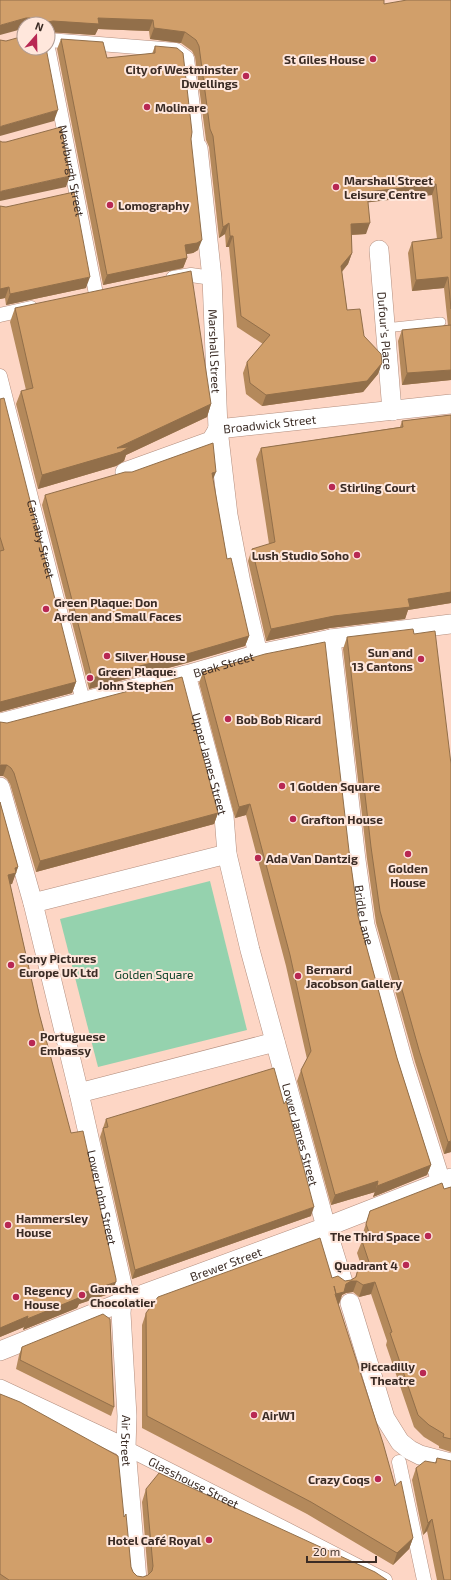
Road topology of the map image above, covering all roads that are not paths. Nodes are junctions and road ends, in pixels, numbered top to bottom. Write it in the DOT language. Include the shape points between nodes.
graph roads {
  1 [pos="56,41"];
  2 [pos="50,56"];
  3 [pos="64,127"];
  4 [pos="48,131"];
  5 [pos="198,148"];
  6 [pos="77,193"];
  7 [pos="62,196"];
  8 [pos="379,250"];
  9 [pos="212,278"];
  10 [pos="162,281"];
  11 [pos="111,291"];
  12 [pos="96,294"];
  13 [pos="81,297"];
  14 [pos="44,305"];
  15 [pos="0,315"];
  16 [pos="441,322"];
  17 [pos="385,328"];
  18 [pos="0,376"];
  19 [pos="451,404"];
  20 [pos="392,411"];
  21 [pos="218,429"];
  22 [pos="118,474"];
  23 [pos="47,495"];
  24 [pos="32,499"];
  25 [pos="451,627"];
  26 [pos="331,639"];
  27 [pos="258,654"];
  28 [pos="186,675"];
  29 [pos="83,701"];
  30 [pos="0,722"];
  31 [pos="0,787"];
  32 [pos="227,854"];
  33 [pos="33,903"];
  34 [pos="275,1042"];
  35 [pos="79,1093"];
  36 [pos="446,1180"];
  37 [pos="326,1227"];
  38 [pos="343,1282"];
  39 [pos="122,1302"];
  40 [pos="350,1303"];
  41 [pos="0,1351"];
  42 [pos="0,1389"];
  43 [pos="126,1448"];
  44 [pos="399,1462"];
  45 [pos="451,1463"];
  46 [pos="137,1580"];
  47 [pos="385,1580"];
  48 [pos="424,1580"];
  1 -- 5 [label="street, Marshall Street" via="176,50 187,58"];
  2 -- 3 [label="street, Newburgh Street"];
  3 -- 4 [label="street"];
  3 -- 6 [label="street, Newburgh Street"];
  5 -- 9 [label="street, Marshall Street"];
  6 -- 7 [label="street"];
  6 -- 12 [label="street, Newburgh Street"];
  8 -- 17 [label="street, Dufour's Place"];
  9 -- 10 [label="street" via="191,275"];
  9 -- 21 [label="street, Marshall Street"];
  11 -- 12 [label="street"];
  12 -- 13 [label="street"];
  14 -- 15 [label="street"];
  16 -- 17 [label="lane"];
  17 -- 20 [label="street, Dufour's Place"];
  18 -- 24 [label="street, Carnaby Street" via="15,463"];
  19 -- 20 [label="street, Broadwick Street"];
  20 -- 21 [label="street, Broadwick Street"];
  21 -- 22 [label="street, Broadwick Street" via="211,441"];
  21 -- 27 [label="street, Marshall Street" via="228,516"];
  23 -- 24 [label="street"];
  24 -- 29 [label="street, Carnaby Street"];
  25 -- 26 [label="street, Beak Street"];
  26 -- 27 [label="street, Beak Street"];
  26 -- 36 [label="street, Bridle Lane" via="365,925 404,1065"];
  27 -- 28 [label="street, Beak Street"];
  28 -- 29 [label="street, Beak Street"];
  28 -- 32 [label="street, Upper James Street" via="224,816"];
  29 -- 30 [label="street, Beak Street"];
  31 -- 33 [label="street"];
  32 -- 33 [label="street"];
  32 -- 34 [label="street"];
  33 -- 35 [label="street"];
  34 -- 35 [label="street"];
  34 -- 37 [label="street, Lower James Street"];
  35 -- 39 [label="street, Lower John Street" via="123,1289"];
  36 -- 37 [label="street, Brewer Street"];
  37 -- 38 [label="street, Lower James Street"];
  37 -- 39 [label="street, Brewer Street"];
  39 -- 41 [label="street, Brewer Street"];
  39 -- 43 [label="street, Air Street"];
  40 -- 45 [label="street" via="385,1418 400,1442 420,1455"];
  42 -- 43 [label="street, Glasshouse Street"];
  43 -- 46 [label="street, Air Street"];
  43 -- 47 [label="street, Glasshouse Street"];
  44 -- 48 [label="street"];
}
